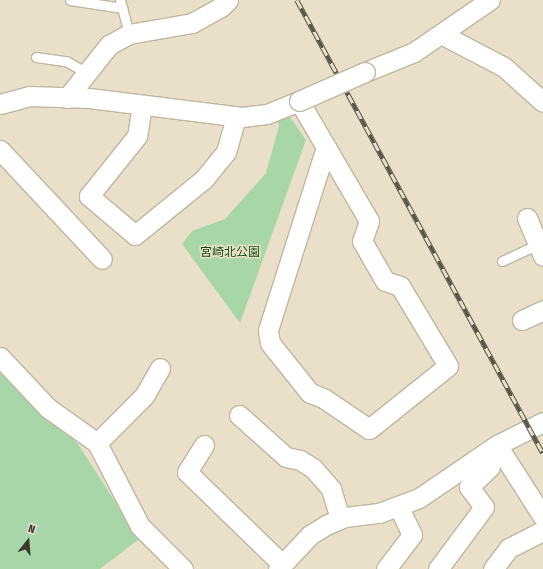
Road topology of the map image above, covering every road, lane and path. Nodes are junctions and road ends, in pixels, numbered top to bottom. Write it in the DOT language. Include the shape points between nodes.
graph roads {
  1 [pos="70,0"];
  2 [pos="228,0"];
  3 [pos="486,1"];
  4 [pos="121,4"];
  5 [pos="129,34"];
  6 [pos="441,34"];
  7 [pos="36,57"];
  8 [pos="87,73"];
  9 [pos="67,98"];
  10 [pos="299,101"];
  11 [pos="543,102"];
  12 [pos="0,104"];
  13 [pos="142,105"];
  14 [pos="236,116"];
  15 [pos="326,147"];
  16 [pos="0,150"];
  17 [pos="527,218"];
  18 [pos="541,250"];
  19 [pos="102,259"];
  20 [pos="502,262"];
  21 [pos="543,310"];
  22 [pos="522,320"];
  23 [pos="0,357"];
  24 [pos="160,368"];
  25 [pos="239,415"];
  26 [pos="543,422"];
  27 [pos="97,443"];
  28 [pos="204,445"];
  29 [pos="497,445"];
  30 [pos="490,467"];
  31 [pos="399,507"];
  32 [pos="543,517"];
  33 [pos="340,519"];
  34 [pos="543,531"];
  35 [pos="280,567"];
  36 [pos="182,569"];
  37 [pos="386,569"];
  38 [pos="438,569"];
  39 [pos="493,569"];
  1 -- 4 [label="lane"];
  2 -- 5 [label="street" via="221,7 192,23"];
  3 -- 6 [label="street"];
  4 -- 5 [label="lane"];
  5 -- 8 [label="street" via="109,45"];
  6 -- 10 [label="street, bridge" via="414,52"];
  6 -- 11 [label="street" via="504,67"];
  7 -- 8 [label="lane" via="66,61"];
  8 -- 9 [label="street"];
  9 -- 12 [label="street" via="29,96"];
  9 -- 13 [label="street"];
  10 -- 14 [label="street" via="267,114"];
  10 -- 15 [label="street"];
  13 -- 14 [label="street"];
  13 -- 14 [label="street" via="137,136 90,196 135,235 204,179 226,152"];
  15 -- 15 [label="street" via="369,221 362,241 385,281 400,286 448,366 369,429 324,398 310,393 270,343 268,330"];
  16 -- 19 [label="street"];
  17 -- 18 [label="street"];
  18 -- 20 [label="lane"];
  21 -- 22 [label="street"];
  23 -- 27 [label="street" via="48,408"];
  24 -- 27 [label="street" via="144,396"];
  25 -- 33 [label="street" via="286,457 300,460 313,468 331,489"];
  26 -- 29 [label="street"];
  27 -- 36 [label="street" via="140,526"];
  28 -- 35 [label="street" via="187,472"];
  29 -- 31 [label="street" via="432,491"];
  29 -- 32 [label="street"];
  30 -- 38 [label="street" via="469,487 484,507"];
  31 -- 33 [label="street"];
  31 -- 37 [label="street" via="412,535"];
  33 -- 35 [label="street" via="310,535"];
  34 -- 39 [label="street" via="508,548"];
}
